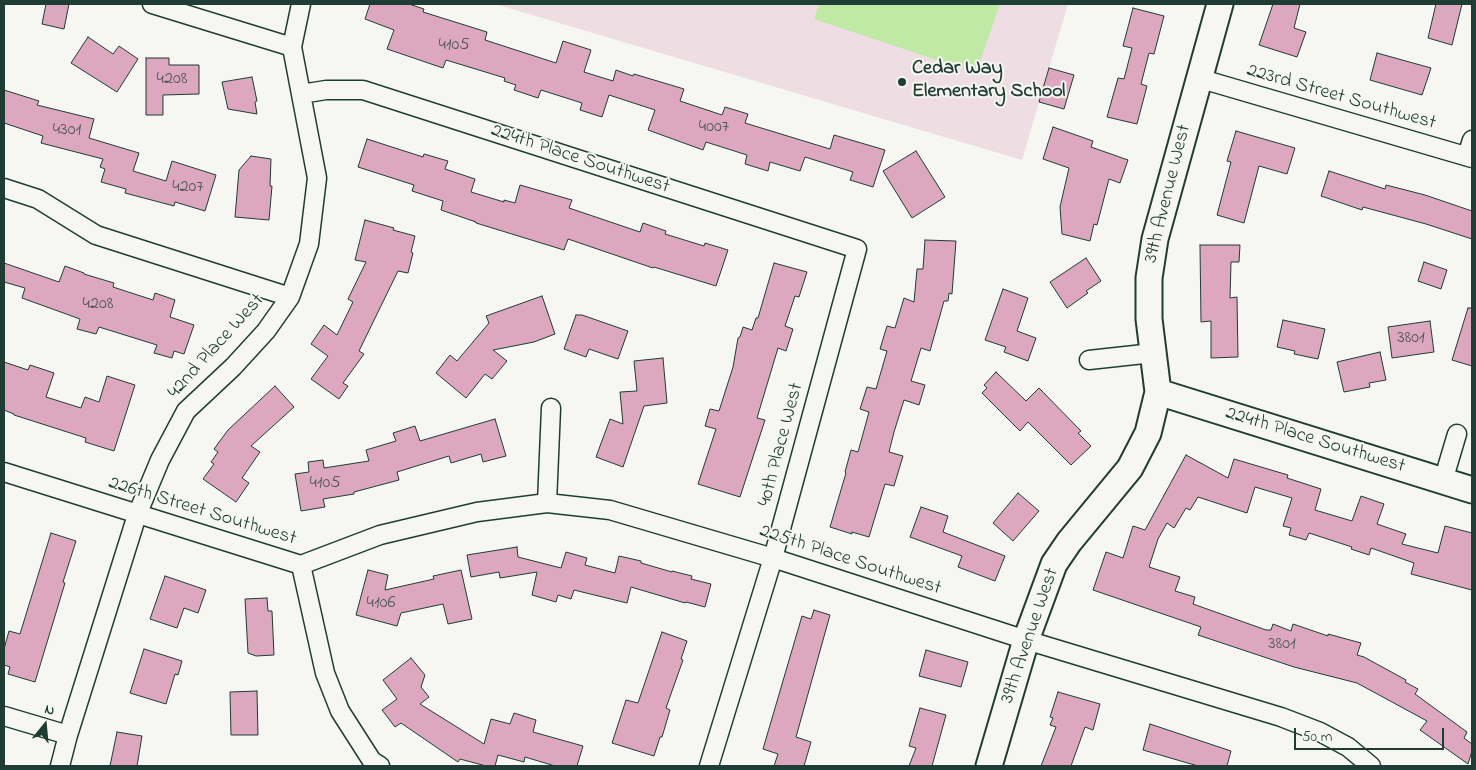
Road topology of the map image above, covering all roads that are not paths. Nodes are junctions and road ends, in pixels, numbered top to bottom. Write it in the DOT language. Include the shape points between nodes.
graph roads {
  1 [pos="152,4"];
  2 [pos="301,4"];
  3 [pos="1220,4"];
  4 [pos="292,47"];
  5 [pos="1198,78"];
  6 [pos="301,94"];
  7 [pos="1471,151"];
  8 [pos="4,188"];
  9 [pos="857,249"];
  10 [pos="290,297"];
  11 [pos="1153,353"];
  12 [pos="1089,360"];
  13 [pos="1158,392"];
  14 [pos="551,408"];
  15 [pos="1456,434"];
  16 [pos="4,472"];
  17 [pos="1443,481"];
  18 [pos="1472,490"];
  19 [pos="547,503"];
  20 [pos="137,515"];
  21 [pos="773,558"];
  22 [pos="301,565"];
  23 [pos="1026,640"];
  24 [pos="4,716"];
  25 [pos="68,735"];
  26 [pos="372,764"];
  27 [pos="60,766"];
  28 [pos="709,766"];
  29 [pos="989,766"];
  30 [pos="1371,766"];
  1 -- 4 [label="street"];
  2 -- 4 [label="street, 42nd Place West"];
  3 -- 5 [label="street, 39th Avenue West"];
  4 -- 6 [label="street, 42nd Place West"];
  5 -- 7 [label="street, 223rd Street Southwest"];
  5 -- 11 [label="street, 39th Avenue West" via="1155,239 1148,319"];
  6 -- 9 [label="street, 224th Place Southwest" via="363,90"];
  6 -- 10 [label="street, 42nd Place West" via="317,178 309,244"];
  8 -- 10 [label="street" via="38,199 96,236"];
  9 -- 21 [label="street, 40th Place West"];
  10 -- 20 [label="street, 42nd Place West" via="266,331 186,411 160,460"];
  11 -- 12 [label="street"];
  11 -- 13 [label="street, 39th Avenue West"];
  13 -- 17 [label="street, 224th Place Southwest"];
  13 -- 23 [label="street, 39th Avenue West" via="1148,433 1130,468 1054,564"];
  14 -- 19 [label="street"];
  15 -- 17 [label="street"];
  16 -- 20 [label="street, 226th Street Southwest"];
  17 -- 18 [label="street, 224th Place Southwest"];
  19 -- 21 [label="street, 225th Place Southwest" via="610,510"];
  19 -- 22 [label="street, 225th Place Southwest" via="477,512 380,535"];
  20 -- 22 [label="street, 226th Street Southwest"];
  20 -- 25 [label="street, 42nd Place West"];
  21 -- 23 [label="street, 225th Place Southwest"];
  21 -- 28 [label="street, 40th Place West"];
  22 -- 26 [label="street, 226th Street Southwest" via="325,673 340,711"];
  23 -- 29 [label="street, 39th Avenue West"];
  23 -- 30 [label="street, 225th Place Southwest" via="1282,717 1341,743"];
  24 -- 25 [label="street"];
  25 -- 27 [label="street, 42nd Place West"];
}
